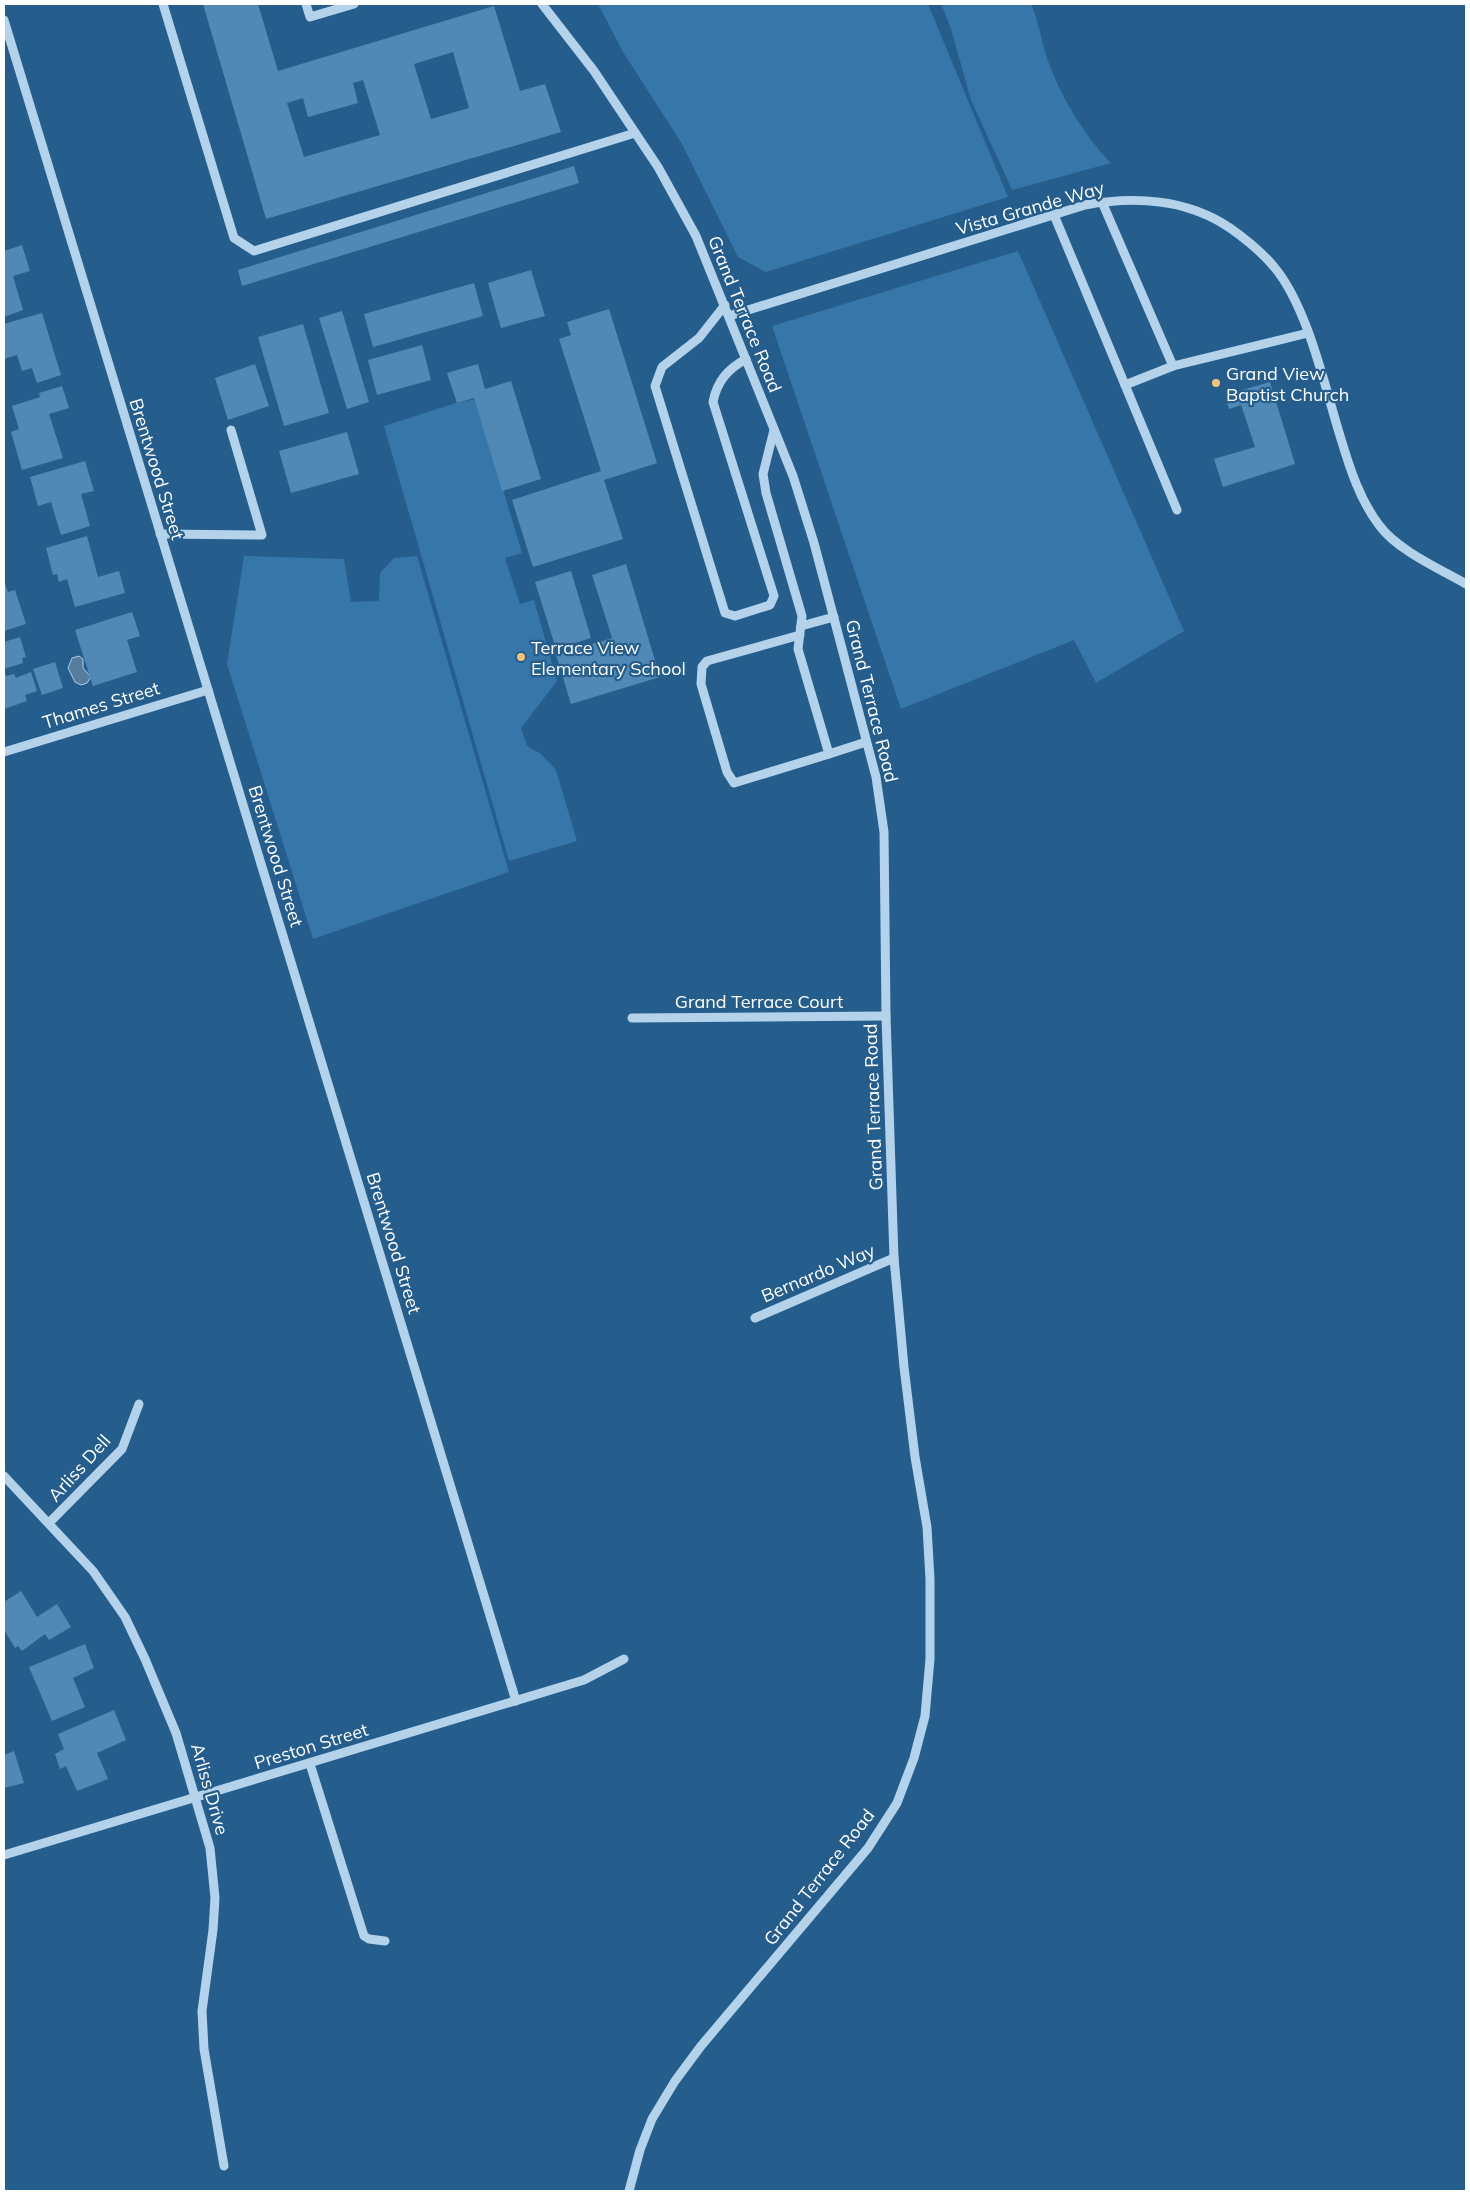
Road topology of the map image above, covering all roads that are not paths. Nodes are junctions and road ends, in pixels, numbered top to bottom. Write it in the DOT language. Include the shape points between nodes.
graph roads {
  1 [pos="163,4"];
  2 [pos="306,4"];
  3 [pos="354,4"];
  4 [pos="542,4"];
  5 [pos="4,20"];
  6 [pos="635,133"];
  7 [pos="1102,202"];
  8 [pos="1054,215"];
  9 [pos="725,306"];
  10 [pos="729,316"];
  11 [pos="1308,333"];
  12 [pos="746,358"];
  13 [pos="1174,366"];
  14 [pos="1126,386"];
  15 [pos="231,430"];
  16 [pos="774,430"];
  17 [pos="1177,510"];
  18 [pos="160,534"];
  19 [pos="1466,584"];
  20 [pos="834,617"];
  21 [pos="800,630"];
  22 [pos="208,690"];
  23 [pos="866,742"];
  24 [pos="4,752"];
  25 [pos="829,754"];
  26 [pos="886,1016"];
  27 [pos="632,1018"];
  28 [pos="894,1258"];
  29 [pos="755,1318"];
  30 [pos="139,1404"];
  31 [pos="4,1476"];
  32 [pos="50,1523"];
  33 [pos="624,1659"];
  34 [pos="516,1701"];
  35 [pos="310,1764"];
  36 [pos="196,1798"];
  37 [pos="4,1855"];
  38 [pos="385,1941"];
  39 [pos="224,2166"];
  40 [pos="629,2191"];
  1 -- 6 [label="street" via="234,238 254,251"];
  2 -- 3 [label="street" via="310,17"];
  4 -- 6 [label="street, Grand Terrace Road" via="594,71"];
  5 -- 18 [label="street, Brentwood Street"];
  6 -- 9 [label="street, Grand Terrace Road" via="696,236"];
  7 -- 8 [label="street, Vista Grande Way"];
  7 -- 11 [label="street, Vista Grande Way" via="1136,200 1182,205 1219,221 1252,243 1276,268 1294,298"];
  7 -- 13 [label="street"];
  8 -- 10 [label="street, Vista Grande Way"];
  8 -- 14 [label="street"];
  9 -- 10 [label="street, Grand Terrace Road"];
  9 -- 12 [label="street" via="699,338 662,367 655,386 725,612 735,616 770,605 774,596 713,402 722,377"];
  10 -- 12 [label="street, Grand Terrace Road"];
  11 -- 13 [label="street"];
  11 -- 19 [label="street, Vista Grande Way" via="1350,468 1380,527 1408,552"];
  12 -- 16 [label="street, Grand Terrace Road"];
  13 -- 14 [label="street"];
  14 -- 17 [label="street"];
  15 -- 18 [label="street" via="262,535"];
  16 -- 20 [label="street, Grand Terrace Road" via="793,476"];
  16 -- 21 [label="street" via="763,474 764,484 802,616"];
  18 -- 22 [label="street, Brentwood Street"];
  20 -- 21 [label="street"];
  20 -- 23 [label="street, Grand Terrace Road"];
  21 -- 25 [label="street" via="798,650"];
  21 -- 25 [label="street" via="706,661 702,667 701,684 726,772 734,783"];
  22 -- 24 [label="street, Thames Street"];
  22 -- 34 [label="street, Brentwood Street"];
  23 -- 25 [label="street"];
  23 -- 26 [label="street, Grand Terrace Road" via="876,777 884,832"];
  26 -- 27 [label="street, Grand Terrace Court"];
  26 -- 28 [label="street, Grand Terrace Road"];
  28 -- 29 [label="street, Bernardo Way"];
  28 -- 40 [label="street, Grand Terrace Road" via="906,1385 927,1527 930,1579 930,1659 925,1716 914,1758 897,1803 868,1848 675,2081 652,2119"];
  30 -- 32 [label="street, Arliss Dell" via="122,1449"];
  31 -- 32 [label="street, Arliss Drive"];
  32 -- 36 [label="street, Arliss Drive" via="94,1572 125,1617 176,1733"];
  33 -- 34 [label="street, Preston Street" via="584,1680"];
  34 -- 35 [label="street, Preston Street"];
  35 -- 36 [label="street, Preston Street"];
  35 -- 38 [label="street" via="364,1936"];
  36 -- 37 [label="street, Preston Street"];
  36 -- 39 [label="street, Arliss Drive" via="210,1848 215,1898 202,2011 204,2049"];
}
